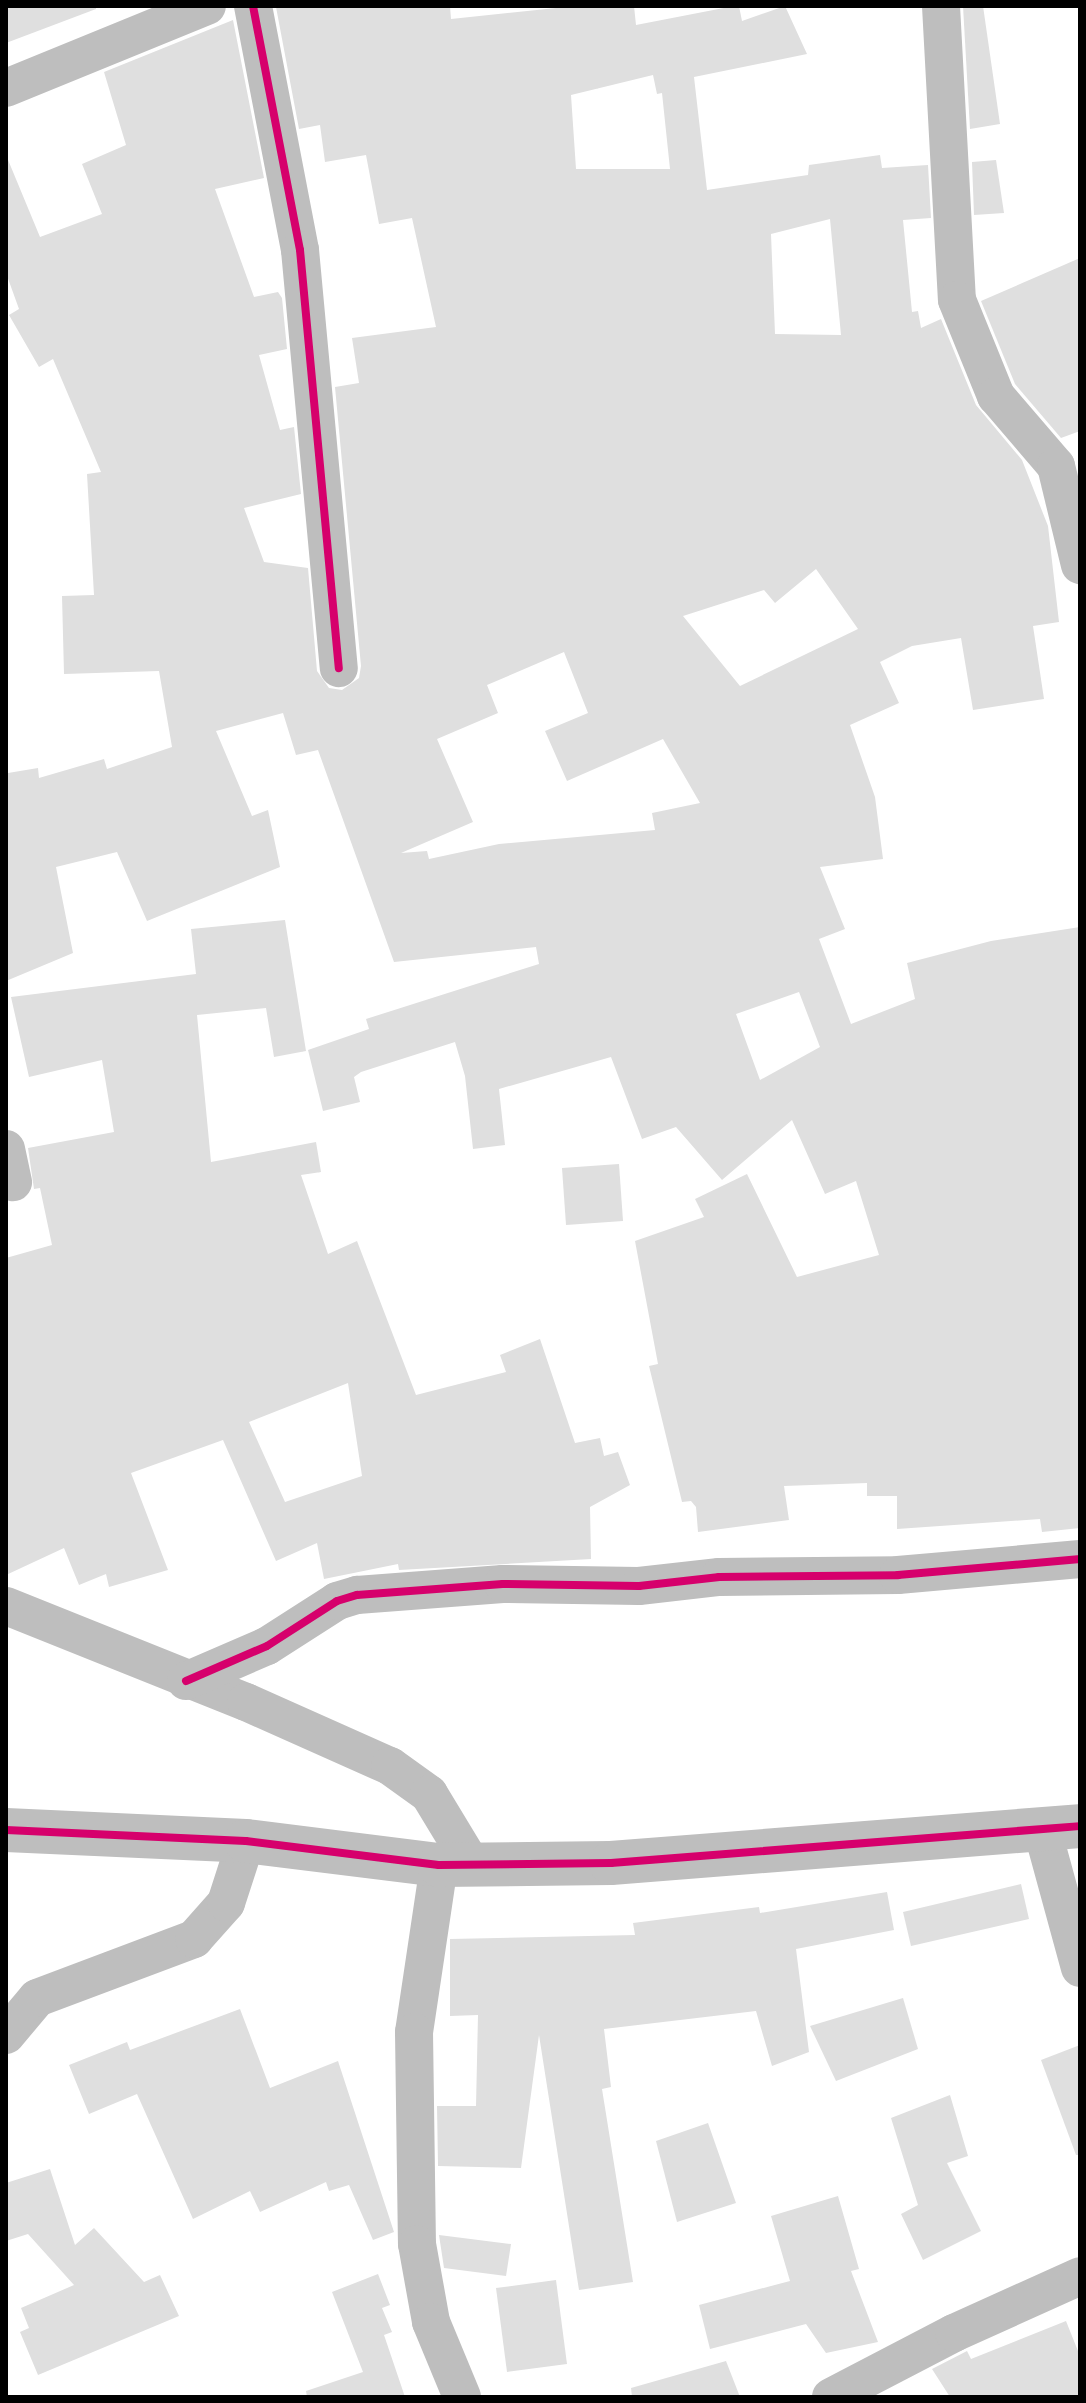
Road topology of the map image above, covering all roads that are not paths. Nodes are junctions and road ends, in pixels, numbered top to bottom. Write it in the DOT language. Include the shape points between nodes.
graph roads {
  1 [pos="207,6"];
  2 [pos="253,6"];
  3 [pos="941,6"];
  4 [pos="6,88"];
  5 [pos="1080,565"];
  6 [pos="339,668"];
  7 [pos="1080,1559"];
  8 [pos="6,1606"];
  9 [pos="186,1681"];
  10 [pos="1061,1828"];
  11 [pos="6,1830"];
  12 [pos="246,1841"];
  13 [pos="456,1865"];
  14 [pos="1080,1968"];
  15 [pos="6,2035"];
  16 [pos="1080,2276"];
  17 [pos="462,2397"];
  18 [pos="831,2397"];
  1 -- 4 [label="street"];
  2 -- 6 [label="street" via="300,250"];
  3 -- 5 [label="street" via="957,300 996,396 1056,466"];
  7 -- 9 [label="street" via="898,1575 719,1577 639,1586 503,1584 357,1595 337,1601 267,1646"];
  8 -- 9 [label="street"];
  9 -- 13 [label="street" via="390,1766 429,1794"];
  10 -- 13 [label="street" via="611,1863"];
  10 -- 14 [label="street"];
  11 -- 12 [label="street"];
  12 -- 13 [label="street"];
  12 -- 15 [label="street" via="226,1903 194,1939 37,1998"];
  13 -- 17 [label="street" via="414,2032 417,2244 431,2322"];
  16 -- 18 [label="street"];
}
